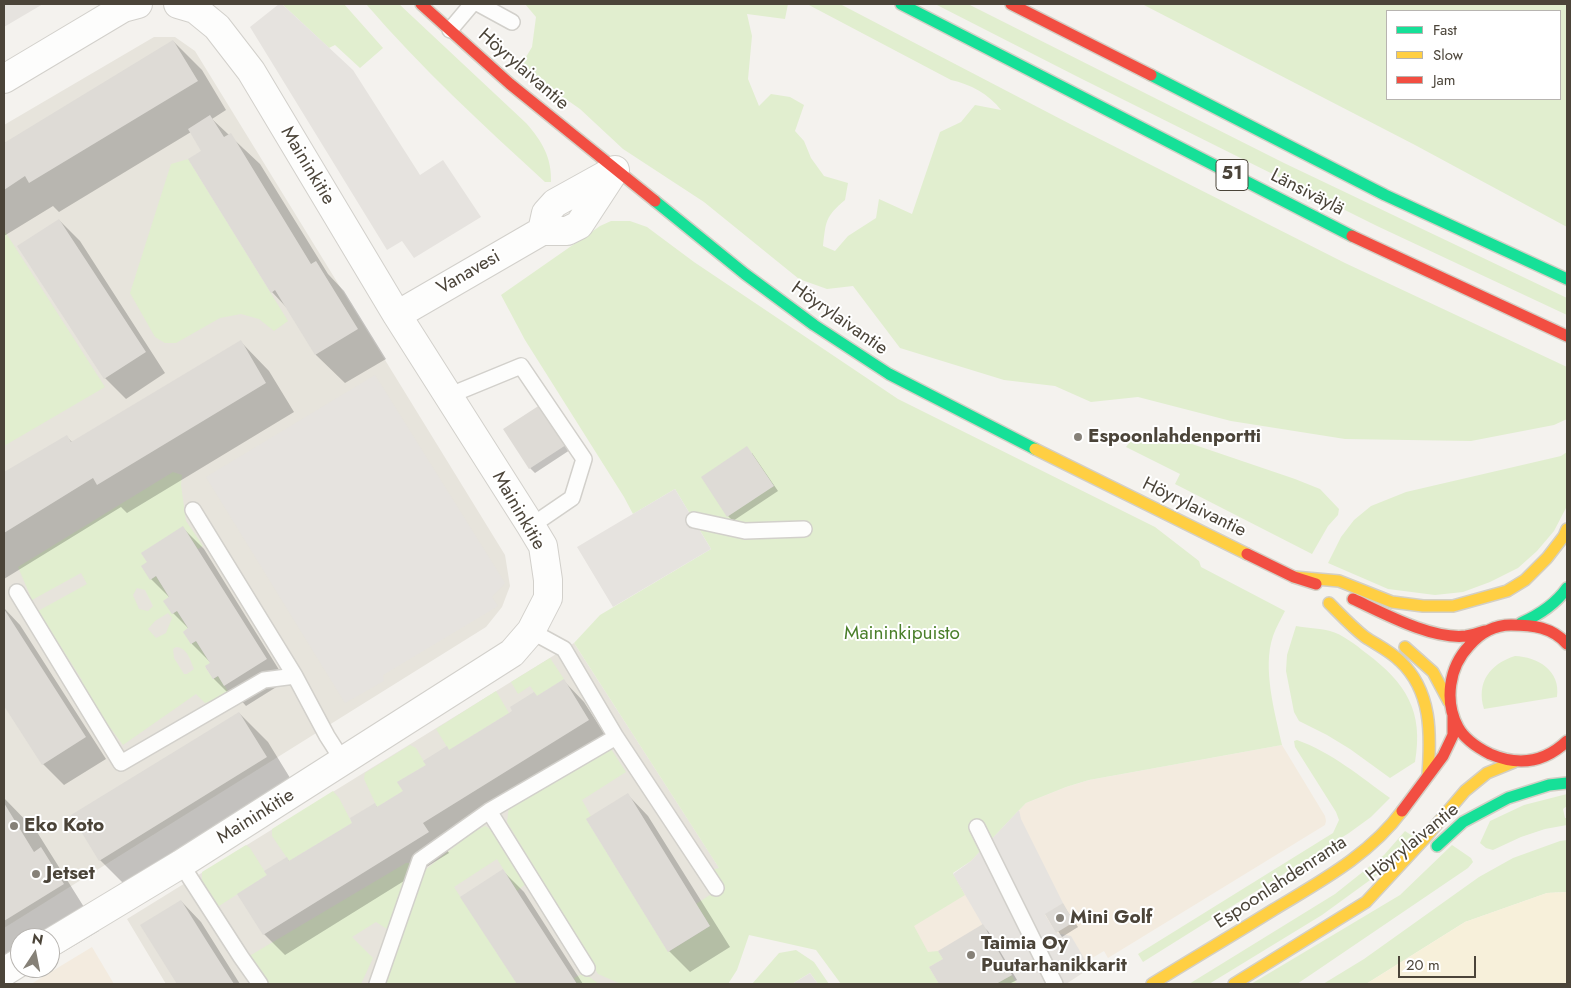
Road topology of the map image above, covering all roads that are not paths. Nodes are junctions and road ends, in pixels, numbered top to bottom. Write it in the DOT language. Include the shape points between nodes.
graph roads {
  1 [pos="138,4"];
  2 [pos="178,4"];
  3 [pos="421,4"];
  4 [pos="472,4"];
  5 [pos="479,4"];
  6 [pos="901,4"];
  7 [pos="1011,4"];
  8 [pos="512,22"];
  9 [pos="450,30"];
  10 [pos="4,79"];
  11 [pos="616,170"];
  12 [pos="1567,279"];
  13 [pos="397,315"];
  14 [pos="1567,336"];
  15 [pos="448,396"];
  16 [pos="193,510"];
  17 [pos="694,520"];
  18 [pos="531,526"];
  19 [pos="804,529"];
  20 [pos="1567,529"];
  21 [pos="1294,577"];
  22 [pos="1567,588"];
  23 [pos="17,592"];
  24 [pos="1329,603"];
  25 [pos="1521,623"];
  26 [pos="1368,624"];
  27 [pos="531,631"];
  28 [pos="1485,631"];
  29 [pos="1399,642"];
  30 [pos="1567,644"];
  31 [pos="295,676"];
  32 [pos="1449,702"];
  33 [pos="1453,716"];
  34 [pos="616,737"];
  35 [pos="1566,744"];
  36 [pos="343,761"];
  37 [pos="1514,762"];
  38 [pos="1428,775"];
  39 [pos="1567,783"];
  40 [pos="489,811"];
  41 [pos="977,827"];
  42 [pos="1431,851"];
  43 [pos="181,864"];
  44 [pos="1413,868"];
  45 [pos="716,888"];
  46 [pos="1366,902"];
  47 [pos="60,937"];
  48 [pos="587,968"];
  49 [pos="260,984"];
  50 [pos="377,984"];
  51 [pos="1054,984"];
  52 [pos="1152,984"];
  53 [pos="1234,984"];
  1 -- 10 [label="street" via="123,8"];
  2 -- 13 [label="street, Maininkitie" via="195,9 217,27 251,71"];
  3 -- 9 [label="main road, Höyrylaivantie"];
  4 -- 9 [label="lane"];
  5 -- 8 [label="lane"];
  6 -- 14 [label="main road, Länsiväylä / 51" via="1350,234"];
  7 -- 12 [label="main road, Länsiväylä" via="1385,195"];
  9 -- 11 [label="main road, Höyrylaivantie" via="510,84"];
  11 -- 13 [label="street, Vanavesi" via="578,225 567,231 542,231"];
  11 -- 21 [label="main road, Höyrylaivantie" via="814,325 889,374"];
  13 -- 15 [label="street, Maininkitie"];
  15 -- 18 [label="street, Maininkitie"];
  15 -- 18 [label="lane" via="521,366 584,459 572,498"];
  16 -- 31 [label="lane"];
  17 -- 19 [label="lane" via="745,531"];
  18 -- 27 [label="street, Maininkitie" via="542,546 548,598"];
  20 -- 21 [label="main road" via="1525,580 1507,591 1453,606 1392,602 1339,581"];
  21 -- 24 [label="main road, Höyrylaivantie"];
  21 -- 28 [label="main road, Höyrylaivantie" via="1335,591 1408,625 1447,635 1466,636"];
  22 -- 25 [label="main road" via="1554,604"];
  23 -- 31 [label="lane" via="121,764 264,680"];
  24 -- 26 [label="main road, Höyrylaivantie"];
  24 -- 38 [label="main road" via="1360,633 1384,648 1412,674 1429,716"];
  25 -- 28 [label="main road, Höyrylaivantie"];
  25 -- 30 [label="main road" via="1543,627"];
  27 -- 34 [label="lane" via="564,649"];
  27 -- 36 [label="street, Maininkitie" via="512,653"];
  28 -- 32 [label="main road" via="1472,641 1453,668"];
  29 -- 32 [label="main road" via="1433,672"];
  31 -- 36 [label="lane"];
  32 -- 33 [label="main road"];
  33 -- 37 [label="main road" via="1463,734 1477,748 1495,758"];
  33 -- 38 [label="main road, Espoonlahdenranta" via="1452,735 1447,748"];
  34 -- 40 [label="lane"];
  34 -- 45 [label="lane"];
  35 -- 37 [label="main road" via="1548,755"];
  36 -- 43 [label="street, Maininkitie"];
  37 -- 46 [label="main road" via="1487,773 1465,791"];
  38 -- 52 [label="main road, Espoonlahdenranta" via="1396,821 1369,847 1328,877"];
  39 -- 42 [label="main road, Höyrylaivantie" via="1508,798 1463,822"];
  40 -- 48 [label="lane"];
  40 -- 50 [label="lane" via="420,860"];
  41 -- 51 [label="lane"];
  43 -- 47 [label="street, Maininkitie"];
  43 -- 49 [label="lane"];
  44 -- 46 [label="main road, Höyrylaivantie" via="1401,880"];
  46 -- 53 [label="main road"];
}
